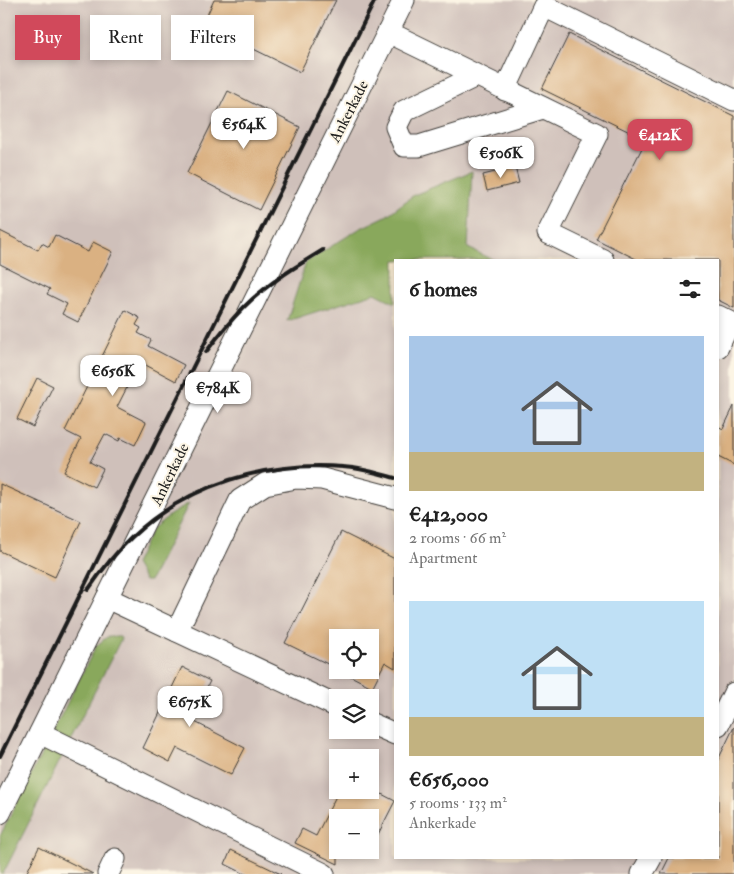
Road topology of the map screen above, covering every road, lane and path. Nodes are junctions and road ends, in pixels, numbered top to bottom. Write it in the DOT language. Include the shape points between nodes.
graph roads {
  1 [pos="404,0"];
  2 [pos="388,32"];
  3 [pos="476,76"];
  4 [pos="505,90"];
  5 [pos="734,100"];
  6 [pos="543,108"];
  7 [pos="602,259"];
  8 [pos="719,316"];
  9 [pos="719,345"];
  10 [pos="394,498"];
  11 [pos="107,598"];
  12 [pos="177,631"];
  13 [pos="734,693"];
  14 [pos="329,703"];
  15 [pos="719,723"];
  16 [pos="379,727"];
  17 [pos="40,733"];
  18 [pos="394,734"];
  19 [pos="0,813"];
  20 [pos="650,859"];
  21 [pos="324,874"];
  22 [pos="642,874"];
  1 -- 2 [label="street, Ankerkade"];
  2 -- 3 [label="street"];
  2 -- 11 [label="street, Ankerkade"];
  3 -- 4 [label="street"];
  3 -- 6 [label="street" via="404,111 396,127 404,146 419,146"];
  4 -- 5 [label="street" via="544,6"];
  4 -- 6 [label="street"];
  6 -- 7 [label="street" via="597,134 548,233"];
  8 -- 9 [label="street" via="730,322"];
  10 -- 12 [label="street" via="322,479 296,478 265,484 240,500"];
  11 -- 12 [label="street"];
  11 -- 17 [label="street, Ankerkade"];
  12 -- 14 [label="street"];
  13 -- 15 [label="street"];
  16 -- 18 [label="street"];
  17 -- 19 [label="street, Ankerkade"];
  17 -- 21 [label="street"];
  20 -- 22 [label="street"];
}
